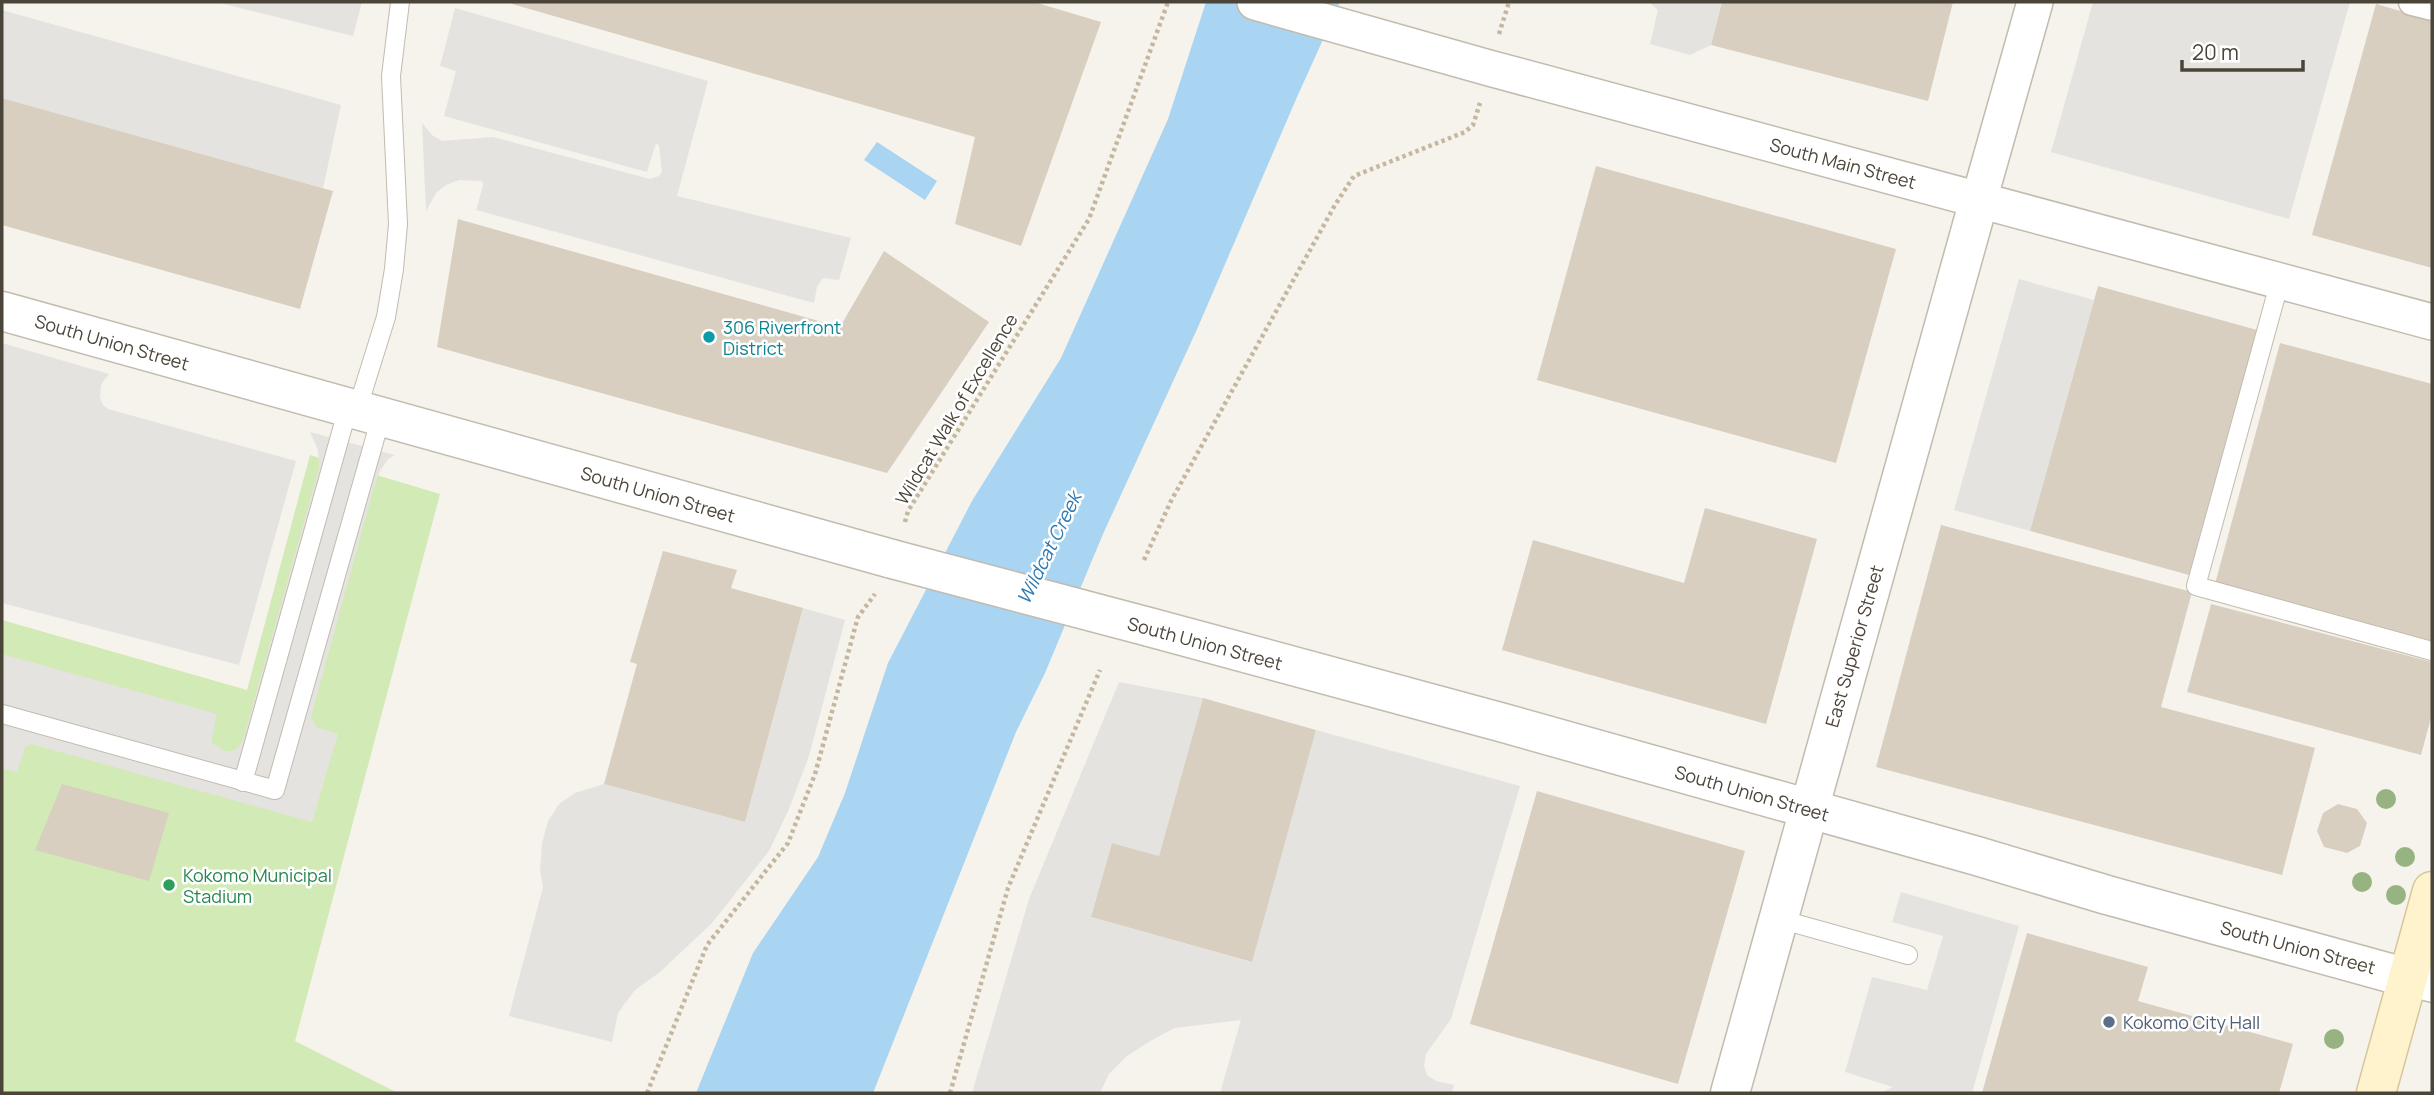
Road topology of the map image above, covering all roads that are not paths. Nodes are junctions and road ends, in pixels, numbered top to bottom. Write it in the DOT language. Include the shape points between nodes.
graph roads {
  1 [pos="400,2"];
  2 [pos="1255,2"];
  3 [pos="2035,2"];
  4 [pos="2412,2"];
  5 [pos="2432,7"];
  6 [pos="1979,200"];
  7 [pos="2280,281"];
  8 [pos="2,311"];
  9 [pos="2432,322"];
  10 [pos="362,412"];
  11 [pos="2432,652"];
  12 [pos="2,714"];
  13 [pos="243,782"];
  14 [pos="1810,810"];
  15 [pos="2432,891"];
  16 [pos="1779,919"];
  17 [pos="1908,955"];
  18 [pos="2420,981"];
  19 [pos="1730,1093"];
  20 [pos="2376,1093"];
  1 -- 10 [label="lane" via="391,76 397,225 394,269"];
  2 -- 6 [label="street, South Main Street"];
  3 -- 6 [label="street"];
  4 -- 5 [label="street"];
  6 -- 7 [label="street, South Main Street"];
  6 -- 14 [label="street, East Superior Street"];
  7 -- 9 [label="street, South Main Street"];
  7 -- 11 [label="lane" via="2196,586"];
  8 -- 10 [label="street, South Union Street"];
  10 -- 13 [label="lane"];
  10 -- 13 [label="lane" via="275,790"];
  10 -- 14 [label="street, South Union Street, bridge"];
  12 -- 13 [label="lane"];
  14 -- 16 [label="street, East Superior Street"];
  14 -- 18 [label="street, South Union Street"];
  15 -- 18 [label="main road"];
  16 -- 17 [label="lane"];
  16 -- 19 [label="street, East Superior Street"];
  18 -- 20 [label="main road"];
}
